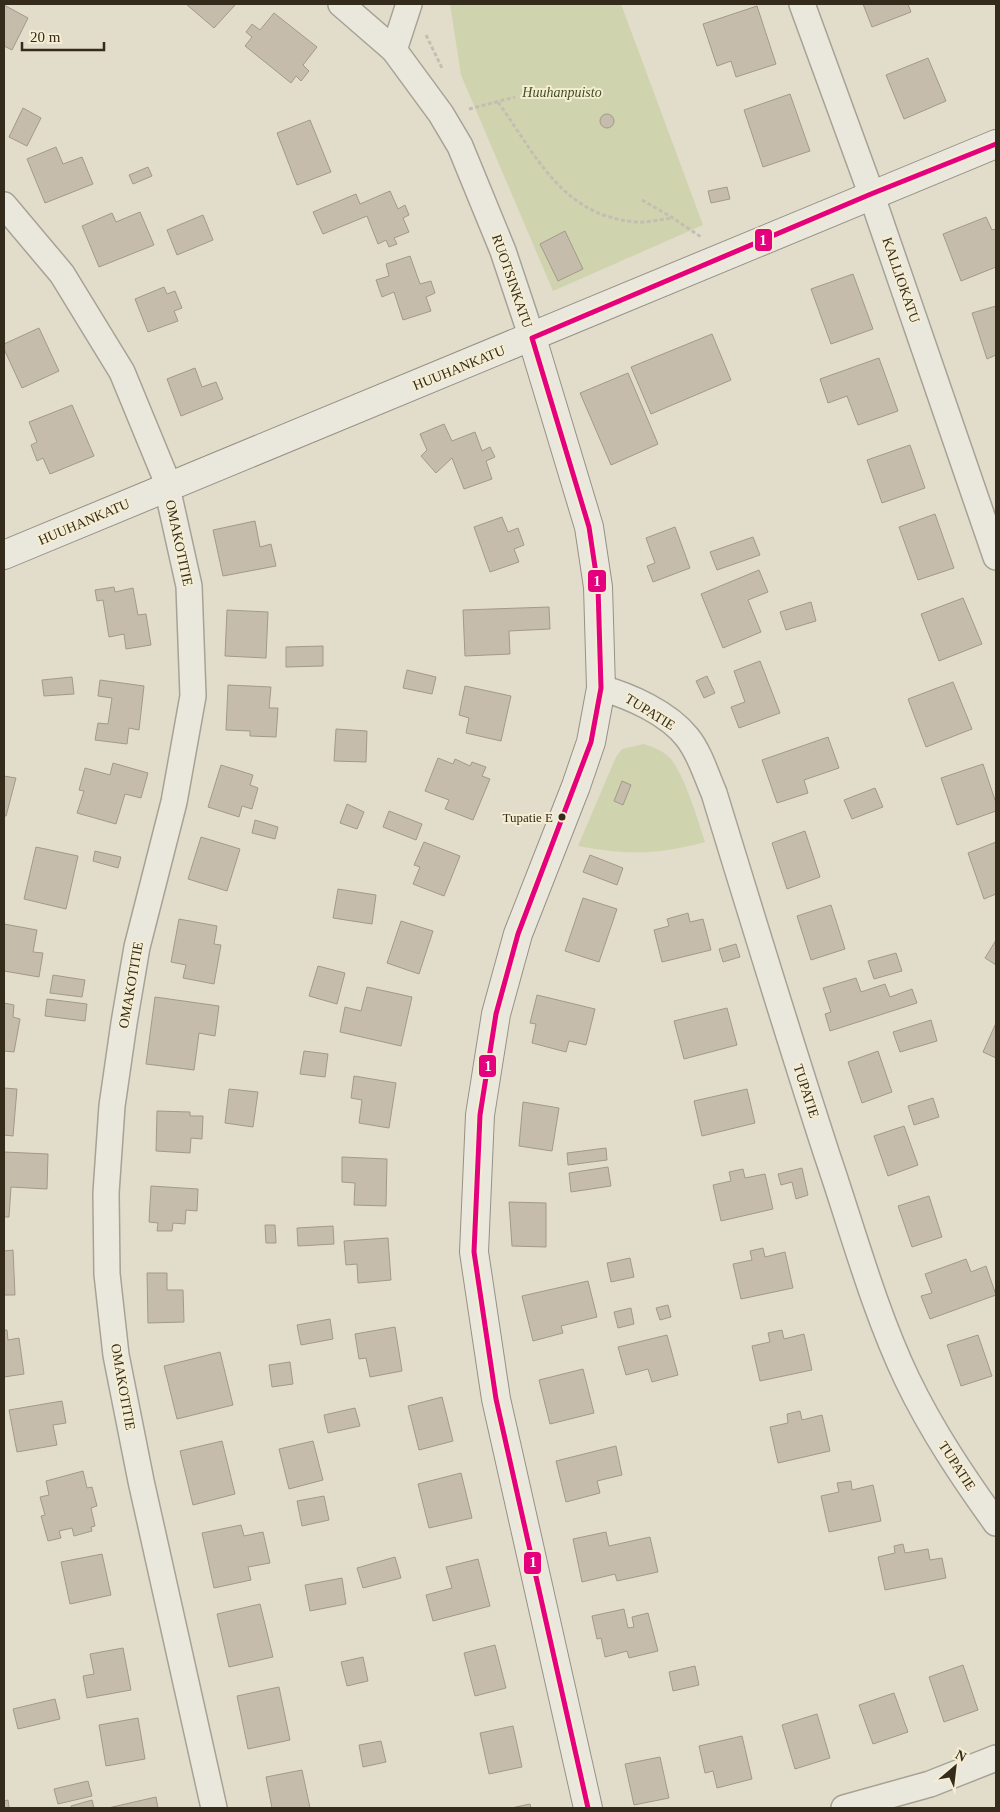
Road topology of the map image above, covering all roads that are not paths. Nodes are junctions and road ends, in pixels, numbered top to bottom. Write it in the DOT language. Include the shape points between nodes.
graph roads {
  1 [pos="341,4"];
  2 [pos="409,4"];
  3 [pos="802,4"];
  4 [pos="394,50"];
  5 [pos="996,144"];
  6 [pos="871,194"];
  7 [pos="4,205"];
  8 [pos="532,338"];
  9 [pos="167,487"];
  10 [pos="4,555"];
  11 [pos="996,557"];
  12 [pos="601,688"];
  13 [pos="996,1524"];
  14 [pos="996,1758"];
  15 [pos="214,1808"];
  16 [pos="588,1808"];
  17 [pos="844,1808"];
  1 -- 4 [label="street, RUOTSINKATU"];
  2 -- 4 [label="street"];
  3 -- 6 [label="street, KALLIOKATU"];
  4 -- 8 [label="street, RUOTSINKATU" via="460,146 503,251"];
  5 -- 6 [label="street, HUUHANKATU"];
  6 -- 8 [label="street, HUUHANKATU"];
  6 -- 11 [label="street, KALLIOKATU"];
  7 -- 9 [label="street, OMAKOTITIE" via="62,274 122,372"];
  8 -- 9 [label="street, HUUHANKATU"];
  8 -- 12 [label="street, RUOTSINKATU" via="589,527 598,587"];
  9 -- 10 [label="street, HUUHANKATU"];
  9 -- 15 [label="street, OMAKOTITIE" via="189,586 193,696 174,802 137,947 124,1023 112,1106 106,1193 107,1274 118,1364 141,1481"];
  12 -- 13 [label="street, TUPATIE" via="619,693 655,712 687,737 698,754 714,793 805,1088 882,1316 906,1378 930,1424"];
  12 -- 16 [label="street, RUOTSINKATU" via="591,742 518,934 496,1014 480,1115 474,1226 478,1290 496,1399"];
  14 -- 17 [label="street" via="930,1784"];
}
